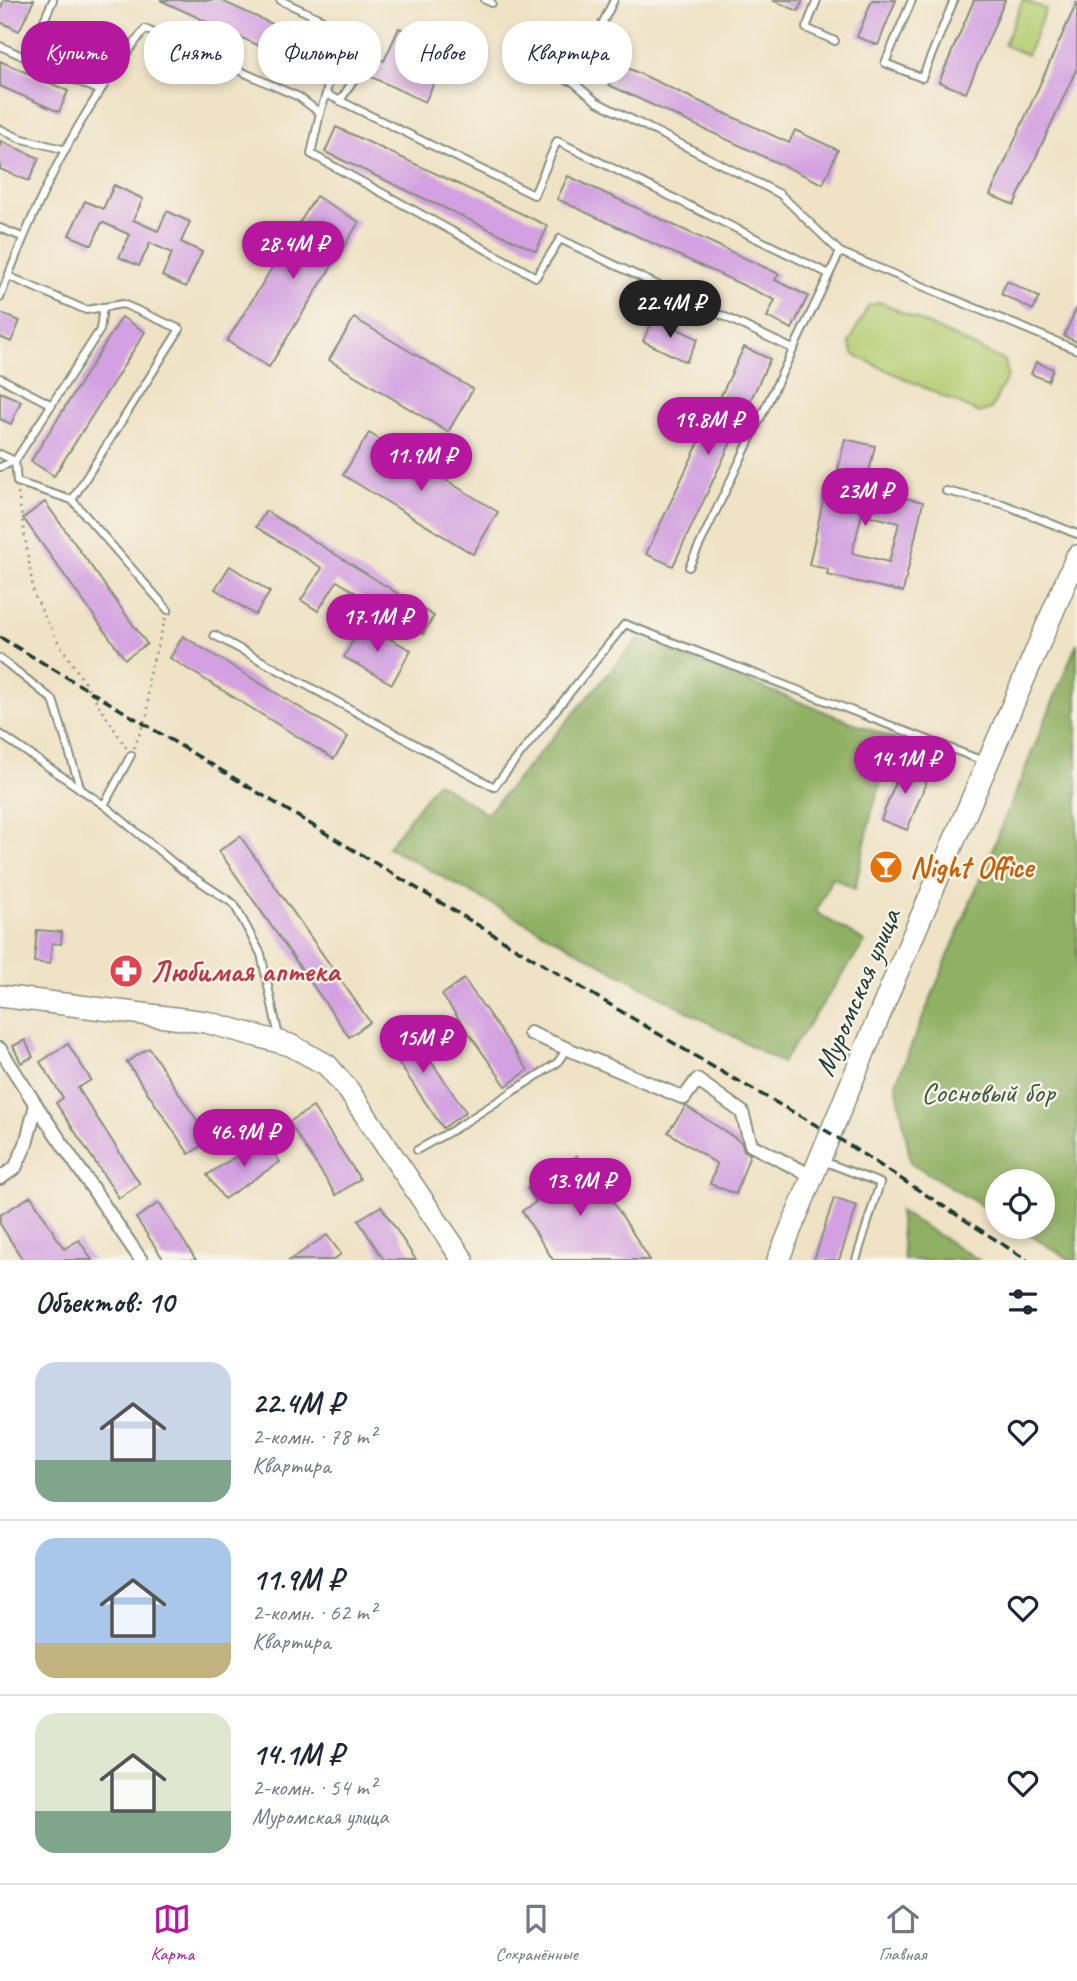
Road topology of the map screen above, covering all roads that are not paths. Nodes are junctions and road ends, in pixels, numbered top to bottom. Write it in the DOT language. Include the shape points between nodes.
graph roads {
  1 [pos="53,0"];
  2 [pos="280,0"];
  3 [pos="614,0"];
  4 [pos="817,0"];
  5 [pos="912,0"];
  6 [pos="954,0"];
  7 [pos="44,21"];
  8 [pos="604,21"];
  9 [pos="835,41"];
  10 [pos="0,46"];
  11 [pos="21,55"];
  12 [pos="85,84"];
  13 [pos="351,84"];
  14 [pos="575,84"];
  15 [pos="100,91"];
  16 [pos="326,94"];
  17 [pos="341,101"];
  18 [pos="320,113"];
  19 [pos="0,129"];
  20 [pos="66,150"];
  21 [pos="0,228"];
  22 [pos="23,237"];
  23 [pos="839,252"];
  24 [pos="829,274"];
  25 [pos="8,276"];
  26 [pos="0,299"];
  27 [pos="103,307"];
  28 [pos="793,349"];
  29 [pos="1077,350"];
  30 [pos="0,378"];
  31 [pos="52,405"];
  32 [pos="0,454"];
  33 [pos="15,461"];
  34 [pos="0,467"];
  35 [pos="946,491"];
  36 [pos="72,500"];
  37 [pos="1077,534"];
  38 [pos="1077,556"];
  39 [pos="689,567"];
  40 [pos="168,610"];
  41 [pos="214,635"];
  42 [pos="0,658"];
  43 [pos="0,734"];
  44 [pos="131,755"];
  45 [pos="988,763"];
  46 [pos="81,790"];
  47 [pos="104,806"];
  48 [pos="0,996"];
  49 [pos="530,1033"];
  50 [pos="281,1043"];
  51 [pos="0,1049"];
  52 [pos="567,1049"];
  53 [pos="36,1105"];
  54 [pos="417,1150"];
  55 [pos="816,1168"];
  56 [pos="0,1178"];
  57 [pos="141,1260"];
  58 [pos="463,1260"];
  59 [pos="778,1260"];
  60 [pos="856,1260"];
  1 -- 7 [label="lane"];
  2 -- 16 [label="lane" via="340,28"];
  3 -- 8 [label="lane"];
  4 -- 9 [label="lane" via="806,28"];
  5 -- 6 [label="lane" via="885,63 922,78"];
  10 -- 11 [label="lane"];
  12 -- 15 [label="lane"];
  13 -- 17 [label="lane"];
  14 -- 23 [label="lane" via="597,102 780,194"];
  15 -- 18 [label="lane" via="145,29 299,97"];
  15 -- 20 [label="lane"];
  16 -- 17 [label="lane"];
  16 -- 18 [label="lane"];
  17 -- 24 [label="lane" via="534,195 557,141"];
  18 -- 28 [label="lane" via="311,154 536,276 560,239"];
  19 -- 20 [label="lane"];
  20 -- 22 [label="lane"];
  21 -- 22 [label="lane"];
  22 -- 25 [label="lane"];
  23 -- 24 [label="lane"];
  23 -- 29 [label="lane"];
  24 -- 28 [label="lane"];
  25 -- 26 [label="lane"];
  25 -- 27 [label="lane" via="86,310"];
  27 -- 31 [label="lane" via="100,330"];
  27 -- 36 [label="lane" via="124,304 180,329"];
  28 -- 39 [label="lane"];
  30 -- 31 [label="lane"];
  31 -- 33 [label="lane"];
  32 -- 33 [label="lane"];
  33 -- 34 [label="lane"];
  33 -- 36 [label="lane" via="16,482"];
  35 -- 37 [label="lane" via="1003,504"];
  36 -- 40 [label="lane"];
  38 -- 45 [label="main road, Муромская улица"];
  41 -- 45 [label="lane" via="494,787 625,624"];
  42 -- 46 [label="lane" via="53,700"];
  43 -- 46 [label="lane"];
  44 -- 47 [label="lane"];
  45 -- 55 [label="main road, Муромская улица"];
  46 -- 47 [label="lane"];
  47 -- 50 [label="lane" via="181,869 234,904 261,954"];
  48 -- 50 [label="main road" via="206,1022"];
  49 -- 52 [label="street"];
  50 -- 58 [label="main road" via="327,1065 349,1091"];
  51 -- 53 [label="street"];
  52 -- 54 [label="lane" via="557,1063"];
  52 -- 55 [label="street" via="684,1098 697,1080 742,1112 751,1145"];
  53 -- 56 [label="street" via="15,1168"];
  53 -- 57 [label="street"];
  55 -- 59 [label="main road, Муромская улица"];
  55 -- 60 [label="lane" via="880,1183"];
}
